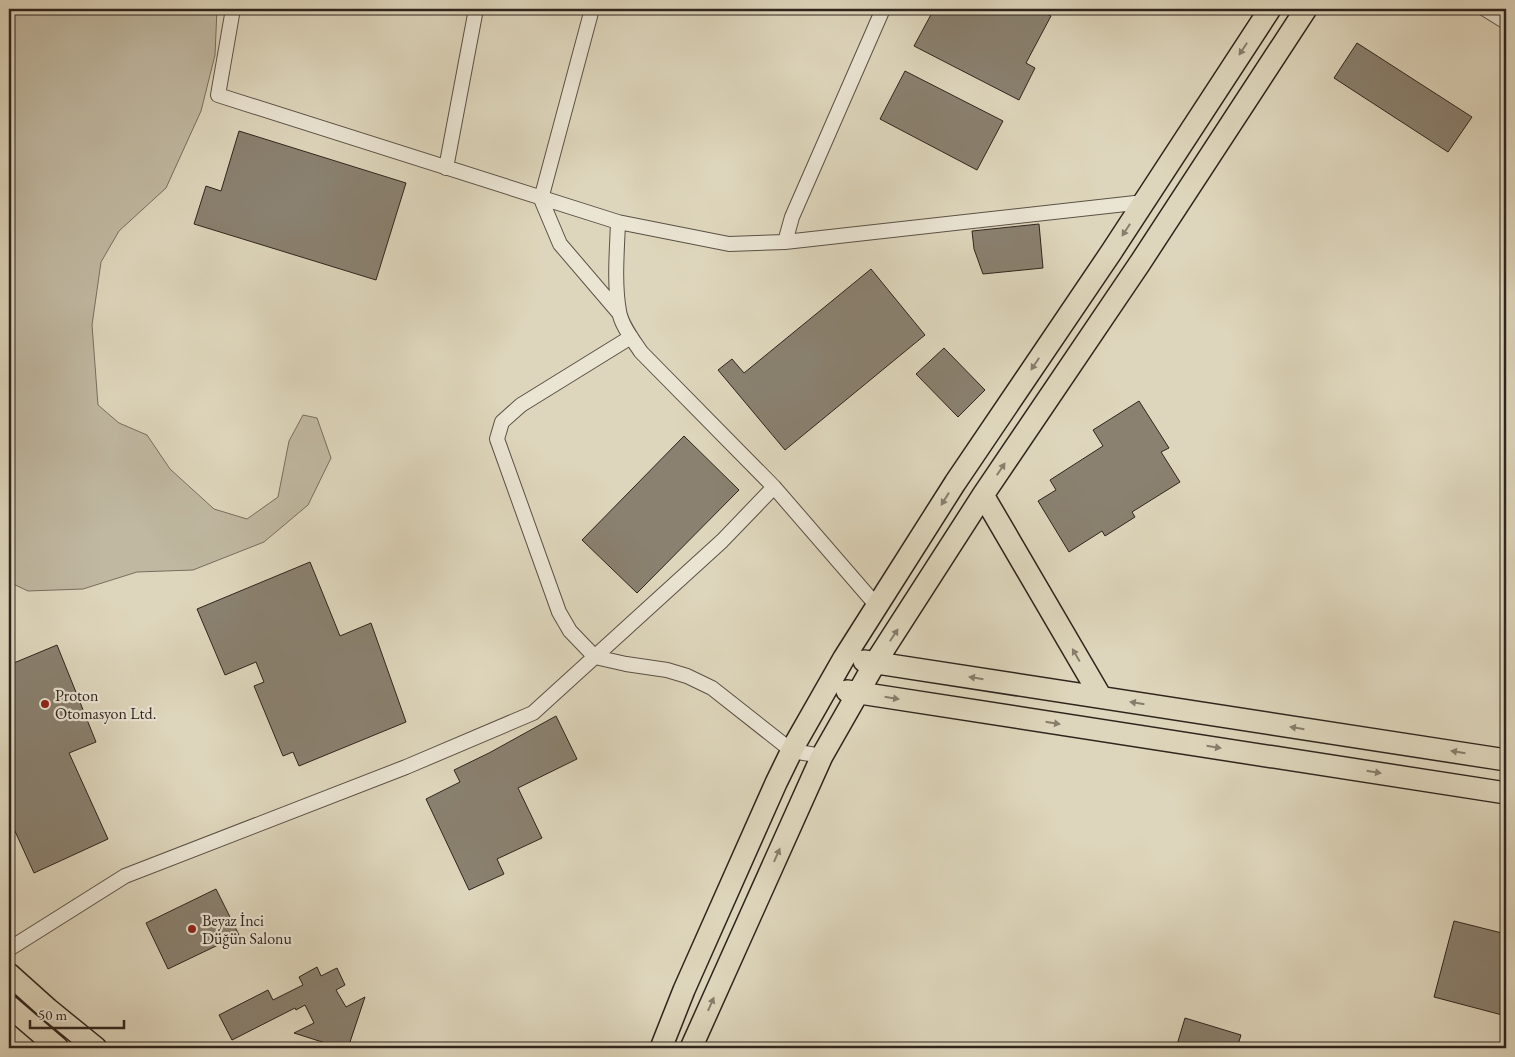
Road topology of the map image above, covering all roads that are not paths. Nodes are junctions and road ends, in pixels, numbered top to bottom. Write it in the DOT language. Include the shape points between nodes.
graph roads {
  1 [pos="232,9"];
  2 [pos="476,9"];
  3 [pos="592,9"];
  4 [pos="883,9"];
  5 [pos="1270,9"];
  6 [pos="1306,9"];
  7 [pos="1484,9"];
  8 [pos="1506,22"];
  9 [pos="446,168"];
  10 [pos="541,199"];
  11 [pos="1144,202"];
  12 [pos="618,222"];
  13 [pos="785,242"];
  14 [pos="619,313"];
  15 [pos="631,337"];
  16 [pos="774,487"];
  17 [pos="983,495"];
  18 [pos="877,606"];
  19 [pos="595,657"];
  20 [pos="844,658"];
  21 [pos="875,663"];
  22 [pos="827,688"];
  23 [pos="859,692"];
  24 [pos="1101,698"];
  25 [pos="792,751"];
  26 [pos="822,756"];
  27 [pos="1506,760"];
  28 [pos="1506,793"];
  29 [pos="9,950"];
  30 [pos="9,974"];
  31 [pos="9,1006"];
  32 [pos="58,1048"];
  33 [pos="96,1048"];
  34 [pos="661,1048"];
  35 [pos="691,1048"];
  1 -- 9 [label="street" via="218,95"];
  2 -- 9 [label="street"];
  3 -- 10 [label="street"];
  4 -- 13 [label="street" via="792,217"];
  5 -- 11 [label="main road, one-way"];
  17 -- 6 [label="main road, one-way"];
  7 -- 8 [label="street"];
  9 -- 10 [label="street"];
  10 -- 12 [label="street"];
  10 -- 14 [label="street" via="560,244"];
  11 -- 13 [label="street"];
  11 -- 18 [label="main road, one-way" via="955,483"];
  12 -- 13 [label="street" via="729,244"];
  12 -- 14 [label="street"];
  14 -- 15 [label="street"];
  15 -- 16 [label="street" via="641,352"];
  15 -- 19 [label="street" via="521,405 502,422 496,439 559,612 570,632"];
  16 -- 18 [label="street"];
  16 -- 19 [label="street" via="722,541"];
  21 -- 17 [label="main road, one-way"];
  24 -- 17 [label="main road, one-way"];
  18 -- 20 [label="main road"];
  19 -- 25 [label="street" via="687,676 712,688"];
  19 -- 29 [label="street" via="534,712 406,767 125,876"];
  20 -- 21 [label="main road"];
  20 -- 22 [label="main road"];
  21 -- 23 [label="main road"];
  24 -- 21 [label="main road, one-way"];
  22 -- 23 [label="main road"];
  22 -- 25 [label="main road"];
  23 -- 26 [label="main road"];
  23 -- 28 [label="main road, one-way"];
  27 -- 24 [label="main road, one-way"];
  25 -- 26 [label="street"];
  25 -- 34 [label="main road"];
  35 -- 26 [label="main road, one-way"];
  30 -- 33 [label="main road"];
  31 -- 32 [label="main road"];
}
